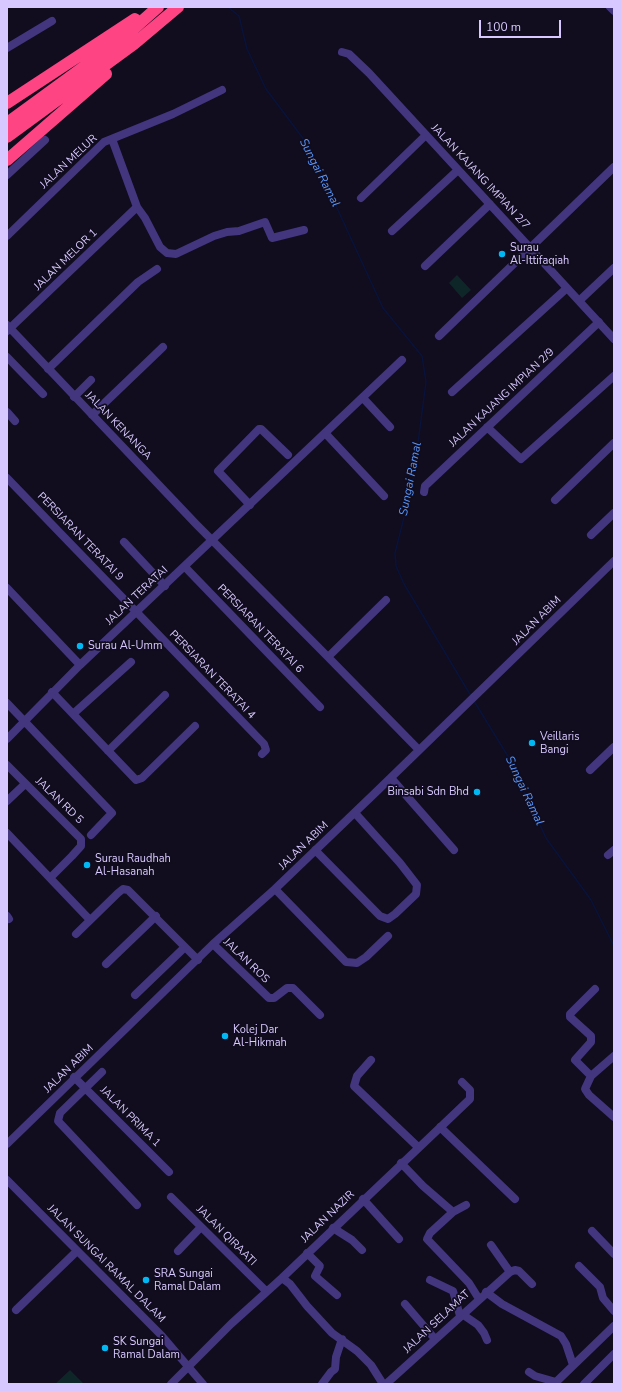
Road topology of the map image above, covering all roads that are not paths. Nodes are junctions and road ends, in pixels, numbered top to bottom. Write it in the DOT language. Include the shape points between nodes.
graph roads {
  1 [pos="148,7"];
  2 [pos="158,7"];
  3 [pos="178,7"];
  4 [pos="610,7"];
  5 [pos="614,11"];
  6 [pos="52,21"];
  7 [pos="7,48"];
  8 [pos="128,49"];
  9 [pos="342,52"];
  10 [pos="222,90"];
  11 [pos="7,103"];
  12 [pos="7,123"];
  13 [pos="426,135"];
  14 [pos="7,137"];
  15 [pos="112,139"];
  16 [pos="45,140"];
  17 [pos="7,159"];
  18 [pos="614,167"];
  19 [pos="458,170"];
  20 [pos="7,175"];
  21 [pos="361,198"];
  22 [pos="490,204"];
  23 [pos="137,207"];
  24 [pos="304,230"];
  25 [pos="392,231"];
  26 [pos="7,236"];
  27 [pos="531,249"];
  28 [pos="425,266"];
  29 [pos="614,268"];
  30 [pos="157,269"];
  31 [pos="567,288"];
  32 [pos="579,301"];
  33 [pos="599,322"];
  34 [pos="8,328"];
  35 [pos="439,336"];
  36 [pos="614,339"];
  37 [pos="163,347"];
  38 [pos="7,357"];
  39 [pos="402,360"];
  40 [pos="48,369"];
  41 [pos="614,376"];
  42 [pos="91,380"];
  43 [pos="452,392"];
  44 [pos="43,394"];
  45 [pos="74,397"];
  46 [pos="363,398"];
  47 [pos="7,412"];
  48 [pos="92,415"];
  49 [pos="15,421"];
  50 [pos="390,427"];
  51 [pos="487,427"];
  52 [pos="326,434"];
  53 [pos="614,443"];
  54 [pos="288,455"];
  55 [pos="7,478"];
  56 [pos="424,492"];
  57 [pos="384,496"];
  58 [pos="555,500"];
  59 [pos="250,505"];
  60 [pos="614,513"];
  61 [pos="591,534"];
  62 [pos="213,541"];
  63 [pos="124,542"];
  64 [pos="614,561"];
  65 [pos="185,567"];
  66 [pos="165,586"];
  67 [pos="7,588"];
  68 [pos="386,600"];
  69 [pos="136,613"];
  70 [pos="328,657"];
  71 [pos="131,662"];
  72 [pos="80,665"];
  73 [pos="52,692"];
  74 [pos="165,695"];
  75 [pos="7,703"];
  76 [pos="320,707"];
  77 [pos="73,714"];
  78 [pos="24,722"];
  79 [pos="195,726"];
  80 [pos="7,739"];
  81 [pos="614,747"];
  82 [pos="419,750"];
  83 [pos="108,751"];
  84 [pos="262,754"];
  85 [pos="7,765"];
  86 [pos="590,770"];
  87 [pos="391,778"];
  88 [pos="25,784"];
  89 [pos="7,801"];
  90 [pos="355,812"];
  91 [pos="7,833"];
  92 [pos="91,836"];
  93 [pos="315,850"];
  94 [pos="454,850"];
  95 [pos="50,878"];
  96 [pos="275,889"];
  97 [pos="156,916"];
  98 [pos="90,920"];
  99 [pos="76,934"];
  100 [pos="388,936"];
  101 [pos="213,944"];
  102 [pos="185,946"];
  103 [pos="198,960"];
  104 [pos="106,964"];
  105 [pos="595,989"];
  106 [pos="135,995"];
  107 [pos="320,1015"];
  108 [pos="614,1056"];
  109 [pos="372,1060"];
  110 [pos="102,1072"];
  111 [pos="591,1076"];
  112 [pos="74,1077"];
  113 [pos="462,1082"];
  114 [pos="86,1088"];
  115 [pos="614,1117"];
  116 [pos="440,1126"];
  117 [pos="7,1144"];
  118 [pos="418,1147"];
  119 [pos="401,1163"];
  120 [pos="170,1172"];
  121 [pos="7,1180"];
  122 [pos="171,1197"];
  123 [pos="363,1199"];
  124 [pos="515,1199"];
  125 [pos="137,1205"];
  126 [pos="466,1205"];
  127 [pos="453,1212"];
  128 [pos="201,1227"];
  129 [pos="333,1228"];
  130 [pos="592,1231"];
  131 [pos="399,1239"];
  132 [pos="491,1245"];
  133 [pos="362,1250"];
  134 [pos="178,1251"];
  135 [pos="77,1252"];
  136 [pos="307,1254"];
  137 [pos="614,1254"];
  138 [pos="579,1266"];
  139 [pos="510,1272"];
  140 [pos="282,1278"];
  141 [pos="430,1280"];
  142 [pos="532,1284"];
  143 [pos="266,1291"];
  144 [pos="486,1292"];
  145 [pos="337,1295"];
  146 [pos="479,1299"];
  147 [pos="405,1304"];
  148 [pos="16,1310"];
  149 [pos="614,1311"];
  150 [pos="461,1315"];
  151 [pos="614,1326"];
  152 [pos="435,1339"];
  153 [pos="342,1340"];
  154 [pos="487,1340"];
  155 [pos="614,1354"];
  156 [pos="573,1365"];
  157 [pos="189,1367"];
  158 [pos="529,1372"];
  159 [pos="555,1383"];
  160 [pos="171,1384"];
  161 [pos="203,1384"];
  162 [pos="322,1384"];
  163 [pos="385,1384"];
  164 [pos="584,1384"];
  1 -- 11 [label="highway" via="129,24"];
  2 -- 12 [label="highway" via="122,39"];
  3 -- 8 [label="highway"];
  4 -- 5 [label="street"];
  6 -- 7 [label="street"];
  8 -- 14 [label="highway"];
  8 -- 17 [label="highway" via="118,63"];
  9 -- 13 [label="street, JALAN KAJANG IMPIAN 2/7" via="349,54 369,73"];
  10 -- 15 [label="street, JALAN MELUR"];
  13 -- 19 [label="street, JALAN KAJANG IMPIAN 2/7"];
  13 -- 21 [label="street"];
  15 -- 23 [label="street"];
  15 -- 26 [label="street, JALAN MELUR" via="104,142"];
  16 -- 20 [label="street"];
  18 -- 27 [label="street"];
  19 -- 22 [label="street, JALAN KAJANG IMPIAN 2/7"];
  19 -- 25 [label="street"];
  22 -- 27 [label="street, JALAN KAJANG IMPIAN 2/7"];
  22 -- 28 [label="street"];
  23 -- 24 [label="street" via="160,247 170,254 214,236 265,222 272,238"];
  23 -- 34 [label="street, JALAN MELOR 1"];
  27 -- 31 [label="street, JALAN KAJANG IMPIAN 2/7"];
  27 -- 35 [label="street"];
  29 -- 32 [label="street"];
  30 -- 40 [label="street" via="138,282"];
  31 -- 32 [label="street, JALAN KAJANG IMPIAN 2/7"];
  31 -- 43 [label="street"];
  32 -- 33 [label="street, JALAN KAJANG IMPIAN 2/7"];
  33 -- 36 [label="street, JALAN KAJANG IMPIAN 2/7"];
  33 -- 51 [label="street, JALAN KAJANG IMPIAN 2/9"];
  34 -- 40 [label="street, JALAN KENANGA"];
  37 -- 48 [label="street"];
  38 -- 44 [label="street"];
  39 -- 46 [label="street, JALAN TERATAI"];
  40 -- 45 [label="street, JALAN KENANGA"];
  41 -- 51 [label="street" via="522,459"];
  42 -- 45 [label="street"];
  45 -- 48 [label="street, JALAN KENANGA"];
  46 -- 50 [label="street"];
  46 -- 52 [label="street, JALAN TERATAI"];
  47 -- 49 [label="street"];
  48 -- 62 [label="street, JALAN KENANGA"];
  51 -- 56 [label="street, JALAN KAJANG IMPIAN 2/9" via="425,486"];
  52 -- 57 [label="street"];
  52 -- 59 [label="street, JALAN TERATAI"];
  53 -- 58 [label="street"];
  54 -- 59 [label="street" via="259,429 218,471"];
  55 -- 69 [label="street, PERSIARAN TERATAI 9"];
  59 -- 62 [label="street, JALAN TERATAI"];
  60 -- 61 [label="street"];
  62 -- 65 [label="street, JALAN TERATAI"];
  62 -- 70 [label="street, JALAN KENANGA"];
  63 -- 66 [label="street"];
  64 -- 82 [label="street, JALAN ABIM"];
  65 -- 66 [label="street, JALAN TERATAI"];
  65 -- 76 [label="street, PERSIARAN TERATAI 6"];
  66 -- 69 [label="street, JALAN TERATAI"];
  67 -- 72 [label="street"];
  68 -- 70 [label="street"];
  69 -- 72 [label="street, JALAN TERATAI"];
  69 -- 84 [label="street, PERSIARAN TERATAI 4" via="264,744 266,750"];
  70 -- 82 [label="street, JALAN KENANGA"];
  71 -- 77 [label="street"];
  72 -- 73 [label="street, JALAN TERATAI"];
  73 -- 77 [label="street"];
  73 -- 78 [label="street, JALAN TERATAI"];
  74 -- 83 [label="street"];
  75 -- 78 [label="street"];
  77 -- 83 [label="street"];
  78 -- 80 [label="street, JALAN TERATAI"];
  78 -- 92 [label="street" via="112,813"];
  79 -- 83 [label="street" via="142,778 136,780"];
  81 -- 86 [label="street"];
  82 -- 87 [label="street, JALAN ABIM"];
  85 -- 88 [label="street, JALAN RD 5"];
  87 -- 90 [label="street, JALAN ABIM"];
  87 -- 94 [label="street"];
  88 -- 89 [label="street"];
  88 -- 95 [label="street, JALAN RD 5" via="81,839 80,846"];
  90 -- 93 [label="street, JALAN ABIM"];
  90 -- 93 [label="street" via="418,885 416,894 395,914 388,919 380,916"];
  91 -- 95 [label="street"];
  93 -- 96 [label="street, JALAN ABIM"];
  95 -- 98 [label="street"];
  96 -- 100 [label="street" via="346,962 357,963"];
  96 -- 101 [label="street, JALAN ABIM"];
  97 -- 98 [label="street" via="128,890 123,889"];
  97 -- 102 [label="street"];
  97 -- 104 [label="street"];
  98 -- 99 [label="street"];
  101 -- 103 [label="street, JALAN ABIM"];
  101 -- 107 [label="street, JALAN ROS" via="269,998 274,998 287,988 293,988"];
  102 -- 103 [label="street"];
  102 -- 106 [label="street"];
  103 -- 112 [label="street, JALAN ABIM"];
  105 -- 111 [label="street" via="570,1014 570,1017 591,1036 591,1042 575,1060"];
  108 -- 111 [label="street"];
  109 -- 118 [label="street" via="357,1076 354,1086"];
  110 -- 114 [label="street"];
  111 -- 115 [label="street" via="586,1085 586,1092"];
  112 -- 114 [label="street, JALAN PRIMA 1"];
  112 -- 117 [label="street, JALAN ABIM"];
  113 -- 116 [label="street, JALAN NAZIR" via="470,1090 470,1099"];
  114 -- 120 [label="street, JALAN PRIMA 1"];
  114 -- 125 [label="street" via="60,1113 58,1121"];
  116 -- 118 [label="street, JALAN NAZIR"];
  116 -- 124 [label="street"];
  118 -- 119 [label="street, JALAN NAZIR"];
  119 -- 123 [label="street, JALAN NAZIR"];
  119 -- 127 [label="street"];
  121 -- 135 [label="street, JALAN SUNGAI RAMAL DALAM"];
  122 -- 128 [label="street, JALAN QIRAATI"];
  123 -- 129 [label="street, JALAN NAZIR"];
  123 -- 131 [label="street"];
  126 -- 127 [label="street"];
  127 -- 146 [label="street" via="430,1233 427,1239 469,1283"];
  128 -- 134 [label="street"];
  128 -- 143 [label="street, JALAN QIRAATI"];
  129 -- 133 [label="street"];
  129 -- 136 [label="street, JALAN NAZIR"];
  130 -- 137 [label="street"];
  132 -- 139 [label="street"];
  135 -- 148 [label="street"];
  135 -- 157 [label="street, JALAN SUNGAI RAMAL DALAM" via="162,1336"];
  136 -- 140 [label="street, JALAN NAZIR"];
  136 -- 145 [label="street" via="320,1266 316,1276"];
  138 -- 149 [label="street" via="600,1287 603,1298"];
  139 -- 142 [label="street" via="519,1271"];
  139 -- 144 [label="street"];
  140 -- 143 [label="street, JALAN NAZIR"];
  140 -- 153 [label="street" via="332,1333"];
  141 -- 150 [label="street" via="453,1292"];
  143 -- 157 [label="street, JALAN NAZIR"];
  144 -- 146 [label="street, JALAN SELAMAT"];
  144 -- 156 [label="street, JALAN SELAMAT" via="502,1304 561,1336"];
  146 -- 150 [label="street, JALAN SELAMAT"];
  147 -- 152 [label="street"];
  150 -- 152 [label="street, JALAN SELAMAT"];
  150 -- 154 [label="street" via="478,1325"];
  151 -- 156 [label="street"];
  152 -- 163 [label="street, JALAN SELAMAT"];
  153 -- 162 [label="street" via="336,1358 336,1369"];
  153 -- 163 [label="street" via="371,1365"];
  155 -- 164 [label="street"];
  156 -- 159 [label="street"];
  157 -- 160 [label="street, JALAN NAZIR"];
  157 -- 161 [label="street, JALAN SUNGAI RAMAL DALAM"];
  158 -- 159 [label="street"];
}
